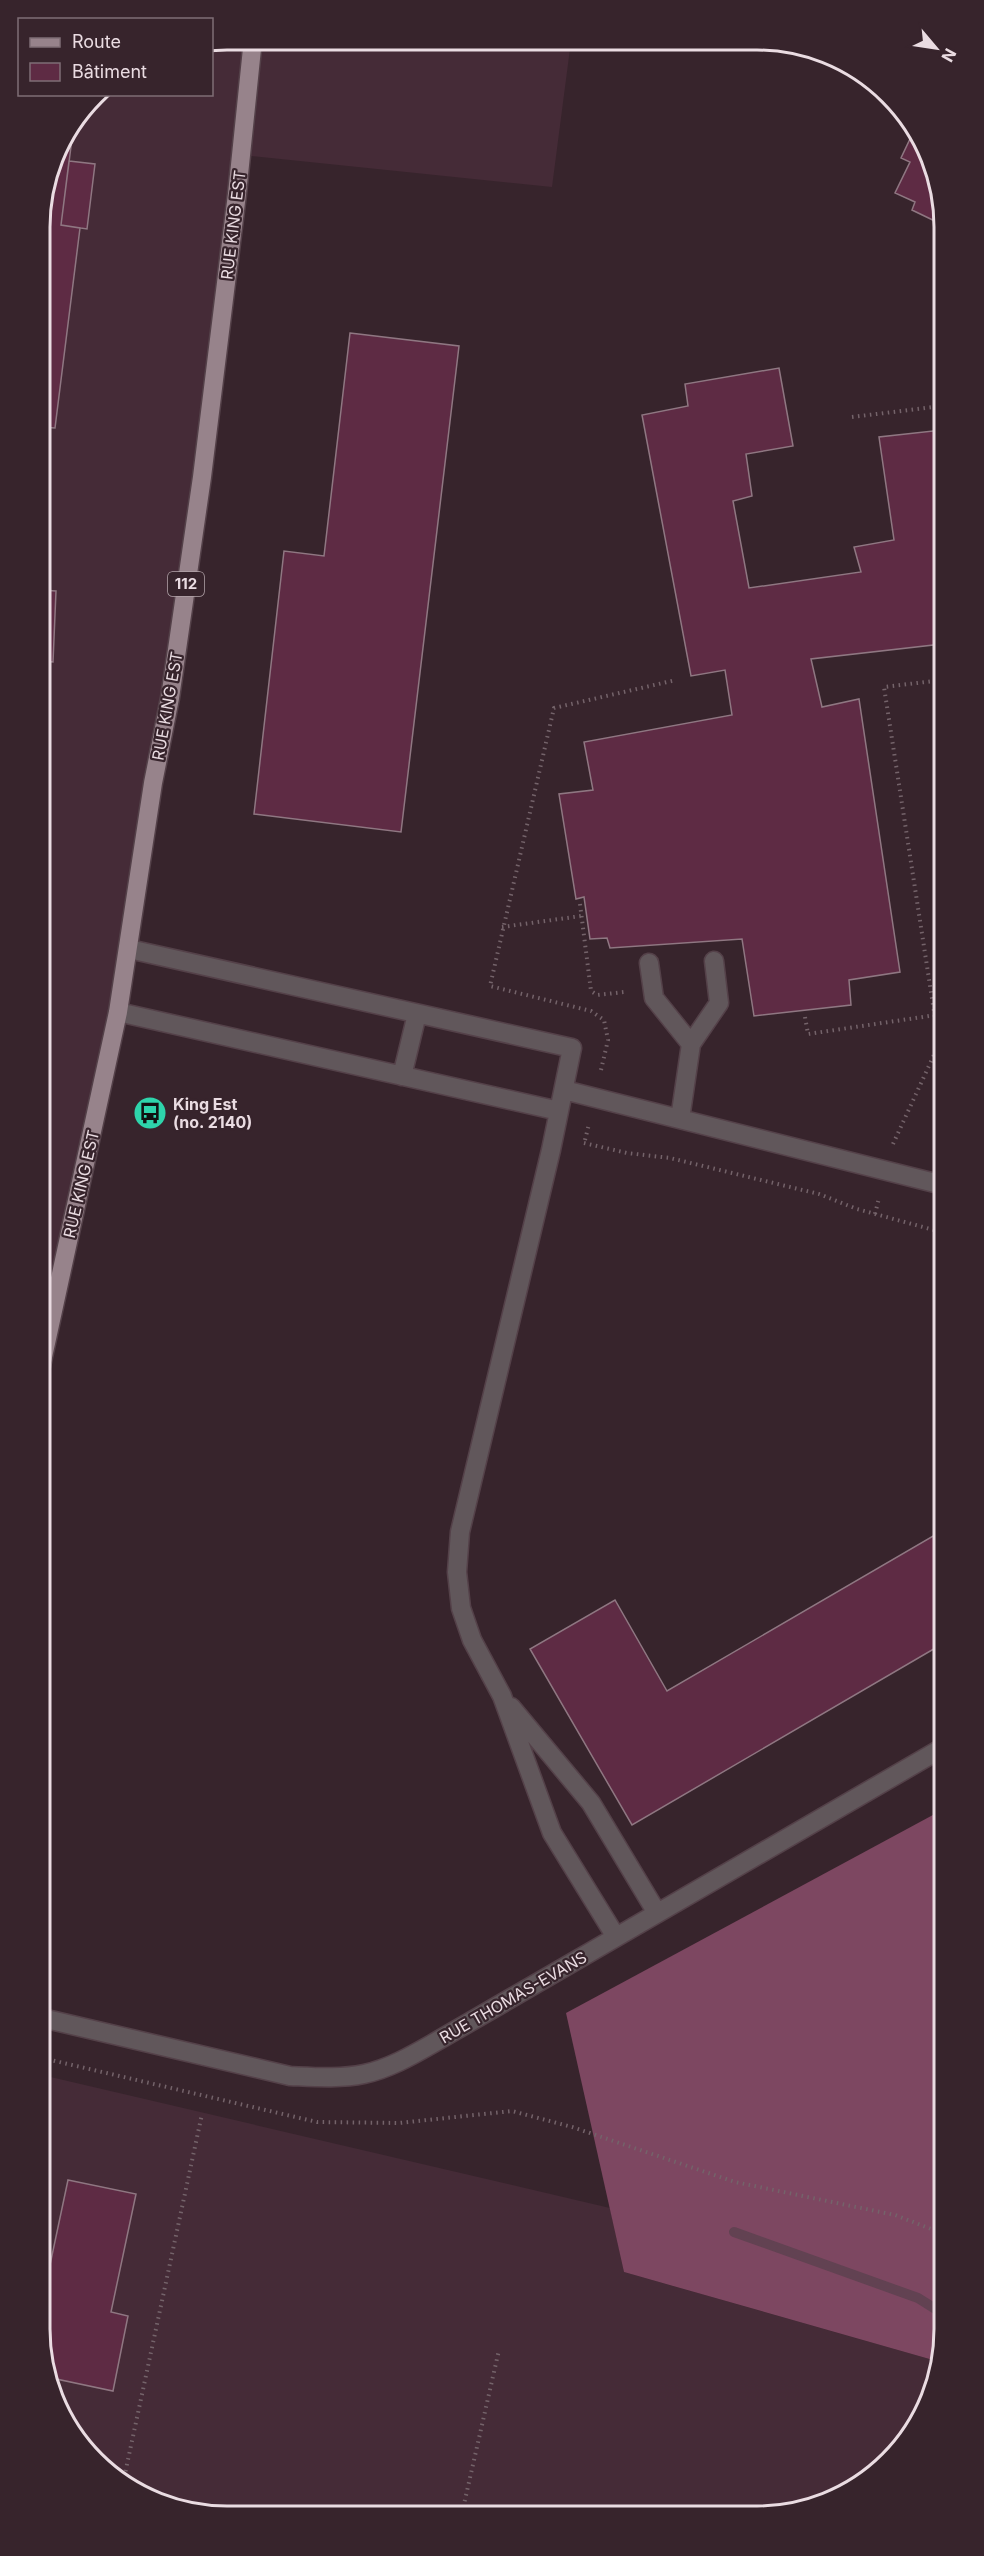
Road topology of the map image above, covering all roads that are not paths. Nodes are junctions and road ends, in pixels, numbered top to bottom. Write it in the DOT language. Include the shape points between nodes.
graph roads {
  1 [pos="252,50"];
  2 [pos="129,949"];
  3 [pos="714,961"];
  4 [pos="649,963"];
  5 [pos="118,1012"];
  6 [pos="417,1014"];
  7 [pos="691,1044"];
  8 [pos="402,1076"];
  9 [pos="564,1090"];
  10 [pos="559,1111"];
  11 [pos="680,1119"];
  12 [pos="934,1183"];
  13 [pos="50,1325"];
  14 [pos="502,1696"];
  15 [pos="934,1753"];
  16 [pos="657,1913"];
  17 [pos="616,1937"];
  18 [pos="50,2020"];
  1 -- 2 [label="main road, RUE KING EST / 112" via="202,477"];
  2 -- 5 [label="main road, RUE KING EST / 112"];
  2 -- 6 [label="street"];
  3 -- 7 [label="street" via="718,1003"];
  4 -- 7 [label="street" via="654,998"];
  5 -- 8 [label="street"];
  5 -- 13 [label="main road, RUE KING EST / 112"];
  6 -- 8 [label="street"];
  6 -- 9 [label="street" via="572,1048"];
  7 -- 11 [label="street"];
  8 -- 10 [label="street"];
  9 -- 10 [label="street"];
  9 -- 11 [label="street"];
  10 -- 14 [label="street" via="460,1532 457,1572 461,1608 472,1640"];
  11 -- 12 [label="street"];
  14 -- 16 [label="street" via="591,1803"];
  14 -- 17 [label="street" via="552,1833"];
  15 -- 16 [label="street, RUE THOMAS-EVANS"];
  16 -- 17 [label="street, RUE THOMAS-EVANS"];
  17 -- 18 [label="street, RUE THOMAS-EVANS" via="400,2061 364,2074 290,2076"];
}
